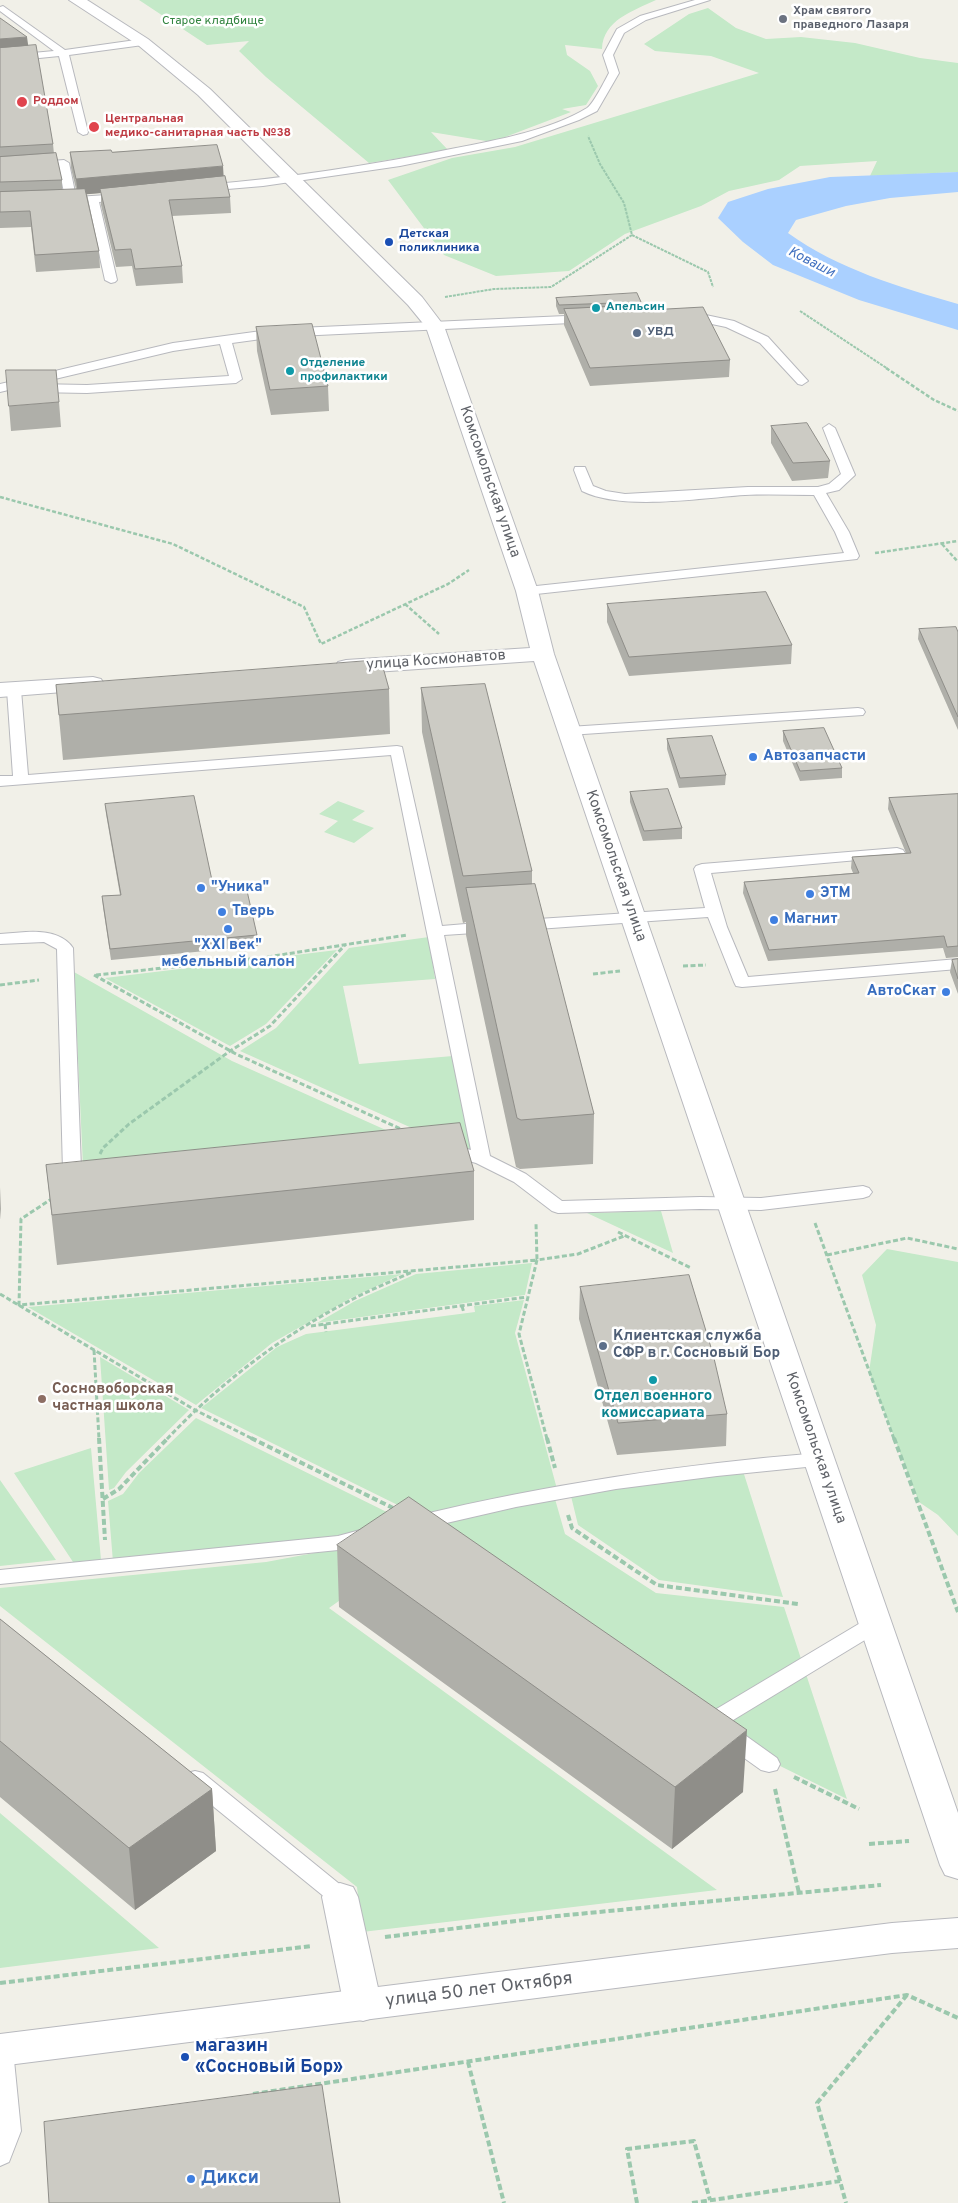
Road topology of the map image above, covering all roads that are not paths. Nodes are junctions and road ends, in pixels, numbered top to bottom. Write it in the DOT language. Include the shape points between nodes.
graph roads {
  1 [pos="77,0"];
  2 [pos="705,0"];
  3 [pos="3,9"];
  4 [pos="143,42"];
  5 [pos="63,53"];
  6 [pos="0,59"];
  7 [pos="83,132"];
  8 [pos="0,168"];
  9 [pos="291,179"];
  10 [pos="195,189"];
  11 [pos="130,196"];
  12 [pos="71,200"];
  13 [pos="93,200"];
  14 [pos="54,201"];
  15 [pos="111,280"];
  16 [pos="673,315"];
  17 [pos="604,319"];
  18 [pos="435,326"];
  19 [pos="226,339"];
  20 [pos="802,381"];
  21 [pos="3,388"];
  22 [pos="829,428"];
  23 [pos="580,470"];
  24 [pos="818,491"];
  25 [pos="527,591"];
  26 [pos="543,654"];
  27 [pos="324,668"];
  28 [pos="110,683"];
  29 [pos="7,690"];
  30 [pos="858,712"];
  31 [pos="569,731"];
  32 [pos="21,780"];
  33 [pos="0,781"];
  34 [pos="897,853"];
  35 [pos="714,912"];
  36 [pos="634,919"];
  37 [pos="435,931"];
  38 [pos="0,939"];
  39 [pos="958,964"];
  40 [pos="425,1151"];
  41 [pos="482,1159"];
  42 [pos="102,1184"];
  43 [pos="863,1192"];
  44 [pos="730,1205"];
  45 [pos="819,1460"];
  46 [pos="402,1527"];
  47 [pos="444,1539"];
  48 [pos="0,1576"];
  49 [pos="875,1624"];
  50 [pos="178,1764"];
  51 [pos="769,1764"];
  52 [pos="958,1865"];
  53 [pos="340,1897"];
  54 [pos="958,1934"];
  55 [pos="363,2006"];
  56 [pos="1,2050"];
  57 [pos="0,2155"];
  1 -- 4 [label="street, Комсомольская улица"];
  2 -- 9 [label="lane" via="643,18 620,31 608,55 614,73 593,108 575,118 518,139 456,153"];
  3 -- 5 [label="lane"];
  4 -- 5 [label="lane"];
  4 -- 9 [label="street, Комсомольская улица" via="228,115"];
  5 -- 6 [label="lane"];
  5 -- 7 [label="lane"];
  8 -- 12 [label="lane" via="64,163"];
  9 -- 10 [label="lane"];
  9 -- 18 [label="street, Комсомольская улица" via="415,301"];
  11 -- 13 [label="lane"];
  12 -- 13 [label="lane"];
  12 -- 14 [label="lane"];
  13 -- 15 [label="lane"];
  16 -- 20 [label="lane" via="683,314 730,324 764,340"];
  17 -- 18 [label="lane"];
  18 -- 19 [label="lane" via="276,333"];
  18 -- 25 [label="street, Комсомольская улица"];
  19 -- 21 [label="lane" via="123,358"];
  19 -- 21 [label="lane" via="236,379 87,388"];
  22 -- 24 [label="lane" via="848,475 834,487"];
  23 -- 24 [label="lane" via="587,488 612,497"];
  24 -- 25 [label="lane" via="852,556"];
  25 -- 26 [label="street, Комсомольская улица"];
  26 -- 27 [label="street, улица Космонавтов"];
  26 -- 31 [label="street, Комсомольская улица"];
  28 -- 29 [label="street"];
  29 -- 32 [label="lane"];
  30 -- 31 [label="lane"];
  31 -- 36 [label="street, Комсомольская улица"];
  32 -- 33 [label="lane"];
  32 -- 37 [label="lane" via="397,750"];
  34 -- 35 [label="lane" via="702,869"];
  35 -- 36 [label="lane"];
  35 -- 39 [label="lane" via="742,982"];
  36 -- 37 [label="lane"];
  36 -- 44 [label="street, Комсомольская улица"];
  37 -- 41 [label="lane"];
  38 -- 42 [label="lane" via="38,936 59,940 65,948 72,1171 93,1185"];
  40 -- 41 [label="lane" via="445,1149"];
  41 -- 44 [label="lane" via="520,1178 558,1207"];
  43 -- 44 [label="lane"];
  44 -- 45 [label="street, Комсомольская улица"];
  45 -- 46 [label="lane" via="686,1472 562,1491"];
  45 -- 49 [label="street, Комсомольская улица"];
  46 -- 47 [label="lane"];
  46 -- 48 [label="lane" via="338,1543"];
  49 -- 51 [label="lane" via="703,1718"];
  49 -- 52 [label="street, Комсомольская улица"];
  50 -- 53 [label="lane"];
  53 -- 55 [label="street"];
  54 -- 55 [label="street, улица 50 лет Октября" via="892,1938"];
  55 -- 56 [label="street, улица 50 лет Октября"];
  56 -- 57 [label="lane" via="9,2131"];
}
